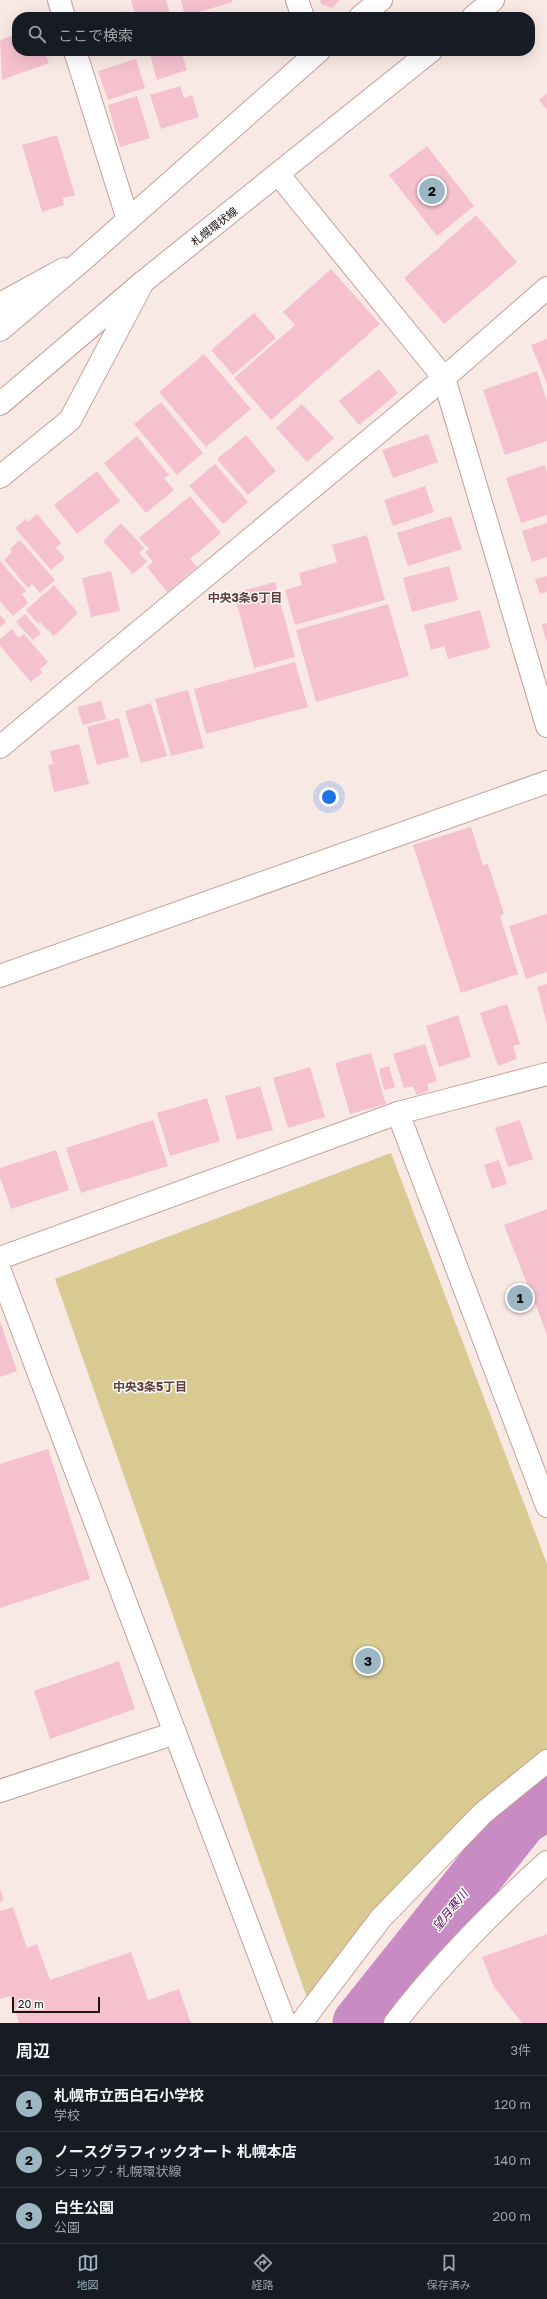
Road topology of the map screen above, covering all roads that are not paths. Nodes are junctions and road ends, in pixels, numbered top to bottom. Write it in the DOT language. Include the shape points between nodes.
graph roads {
  1 [pos="59,0"];
  2 [pos="297,0"];
  3 [pos="381,0"];
  4 [pos="493,0"];
  5 [pos="63,12"];
  6 [pos="301,12"];
  7 [pos="366,12"];
  8 [pos="479,12"];
  9 [pos="77,56"];
  10 [pos="312,56"];
  11 [pos="425,56"];
  12 [pos="278,175"];
  13 [pos="128,220"];
  14 [pos="85,258"];
  15 [pos="143,282"];
  16 [pos="547,288"];
  17 [pos="0,304"];
  18 [pos="0,330"];
  19 [pos="444,378"];
  20 [pos="0,404"];
  21 [pos="0,477"];
  22 [pos="547,726"];
  23 [pos="0,748"];
  24 [pos="547,782"];
  25 [pos="0,976"];
  26 [pos="547,1074"];
  27 [pos="398,1113"];
  28 [pos="0,1258"];
  29 [pos="0,1270"];
  30 [pos="547,1506"];
  31 [pos="175,1733"];
  32 [pos="547,1761"];
  33 [pos="0,1792"];
  34 [pos="547,1862"];
  35 [pos="285,2023"];
  36 [pos="301,2023"];
  37 [pos="394,2023"];
  1 -- 5 [label="street"];
  2 -- 6 [label="street"];
  3 -- 7 [label="street"];
  4 -- 8 [label="street"];
  9 -- 13 [label="street"];
  10 -- 13 [label="street"];
  11 -- 12 [label="street, 札幌環状線"];
  12 -- 15 [label="street, 札幌環状線"];
  12 -- 19 [label="street"];
  13 -- 14 [label="street"];
  14 -- 17 [label="street"];
  14 -- 18 [label="street"];
  15 -- 20 [label="street, 札幌環状線"];
  15 -- 21 [label="street" via="70,420"];
  16 -- 19 [label="street"];
  19 -- 22 [label="street"];
  19 -- 23 [label="street"];
  24 -- 25 [label="street"];
  26 -- 27 [label="street"];
  27 -- 28 [label="street"];
  27 -- 30 [label="street"];
  29 -- 31 [label="street"];
  31 -- 33 [label="street"];
  31 -- 35 [label="street"];
  32 -- 36 [label="street" via="483,1813 381,1918"];
  34 -- 37 [label="street" via="501,1904 428,1981"];
}
